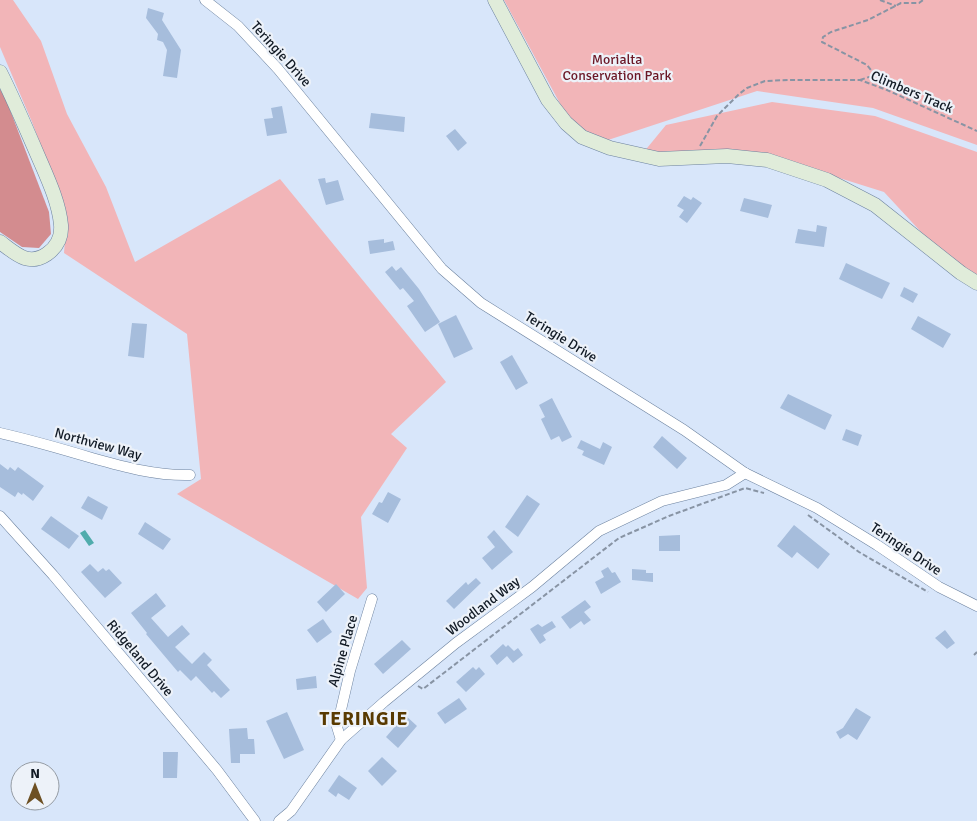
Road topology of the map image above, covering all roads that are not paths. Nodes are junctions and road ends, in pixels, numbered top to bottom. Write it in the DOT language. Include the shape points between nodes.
graph roads {
  1 [pos="205,0"];
  2 [pos="495,0"];
  3 [pos="0,72"];
  4 [pos="0,242"];
  5 [pos="977,283"];
  6 [pos="0,433"];
  7 [pos="745,473"];
  8 [pos="190,475"];
  9 [pos="0,516"];
  10 [pos="372,599"];
  11 [pos="977,606"];
  12 [pos="341,740"];
  13 [pos="255,821"];
  14 [pos="279,821"];
  1 -- 7 [label="street, Teringie Drive" via="238,26 278,69 442,269 481,303 684,430"];
  2 -- 5 [label="main road" via="548,100 582,137 610,148 660,159 727,156 767,160 827,180 875,205"];
  3 -- 4 [label="main road" via="46,176 61,226 59,243 36,259 20,256"];
  6 -- 8 [label="street, Northview Way" via="125,467 172,476"];
  7 -- 11 [label="street, Teringie Drive" via="817,508 939,587"];
  7 -- 12 [label="street, Woodland Way" via="726,485 662,501 599,532 456,643"];
  9 -- 13 [label="street, Ridgeland Drive" via="198,748"];
  10 -- 12 [label="street, Alpine Place" via="341,708 337,727"];
  12 -- 14 [label="street, Woodland Way" via="291,811"];
}
